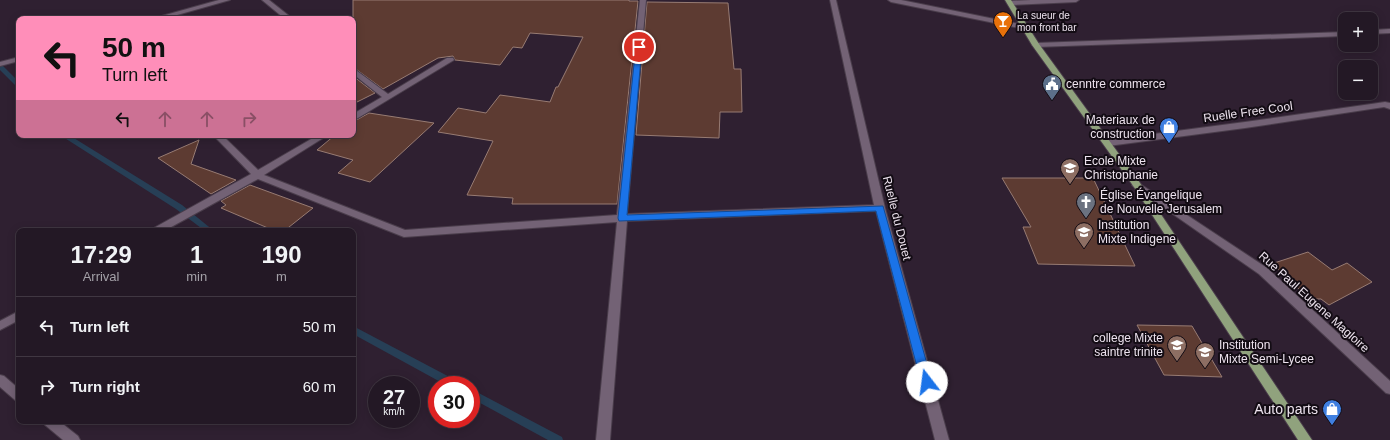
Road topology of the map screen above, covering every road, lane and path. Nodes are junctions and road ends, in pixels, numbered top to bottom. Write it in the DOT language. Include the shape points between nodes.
graph roads {
  1 [pos="226,0"];
  2 [pos="265,0"];
  3 [pos="643,0"];
  4 [pos="832,0"];
  5 [pos="891,0"];
  6 [pos="1076,0"];
  7 [pos="1009,2"];
  8 [pos="167,16"];
  9 [pos="285,16"];
  10 [pos="1024,27"];
  11 [pos="1390,31"];
  12 [pos="1378,32"];
  13 [pos="1338,34"];
  14 [pos="1036,45"];
  15 [pos="16,60"];
  16 [pos="450,60"];
  17 [pos="0,64"];
  18 [pos="356,72"];
  19 [pos="387,97"];
  20 [pos="1390,106"];
  21 [pos="356,116"];
  22 [pos="220,138"];
  23 [pos="319,138"];
  24 [pos="1108,144"];
  25 [pos="257,175"];
  26 [pos="1137,185"];
  27 [pos="880,208"];
  28 [pos="622,218"];
  29 [pos="161,228"];
  30 [pos="16,317"];
  31 [pos="0,326"];
  32 [pos="0,380"];
  33 [pos="1388,383"];
  34 [pos="16,393"];
  35 [pos="54,424"];
  36 [pos="73,440"];
  37 [pos="603,440"];
  38 [pos="942,440"];
  39 [pos="1305,440"];
  1 -- 8 [label="street"];
  2 -- 9 [label="street"];
  3 -- 28 [label="street"];
  4 -- 27 [label="street, Ruelle du Douet"];
  5 -- 10 [label="street"];
  6 -- 7 [label="street"];
  7 -- 10 [label="main road"];
  10 -- 14 [label="main road"];
  11 -- 12 [label="street"];
  13 -- 14 [label="street"];
  14 -- 24 [label="main road"];
  15 -- 17 [label="street"];
  16 -- 19 [label="street"];
  18 -- 19 [label="street"];
  19 -- 21 [label="street"];
  20 -- 24 [label="street, Ruelle Free Cool" via="1385,104"];
  22 -- 25 [label="street"];
  23 -- 25 [label="street"];
  24 -- 26 [label="main road"];
  25 -- 28 [label="street" via="404,234"];
  25 -- 29 [label="street"];
  26 -- 33 [label="street, Rue Paul Eugene Magloire" via="1263,271"];
  26 -- 39 [label="main road"];
  27 -- 28 [label="street"];
  27 -- 38 [label="street, Ruelle du Douet"];
  28 -- 37 [label="street"];
  30 -- 31 [label="street"];
  32 -- 34 [label="street"];
  35 -- 36 [label="street"];
}
